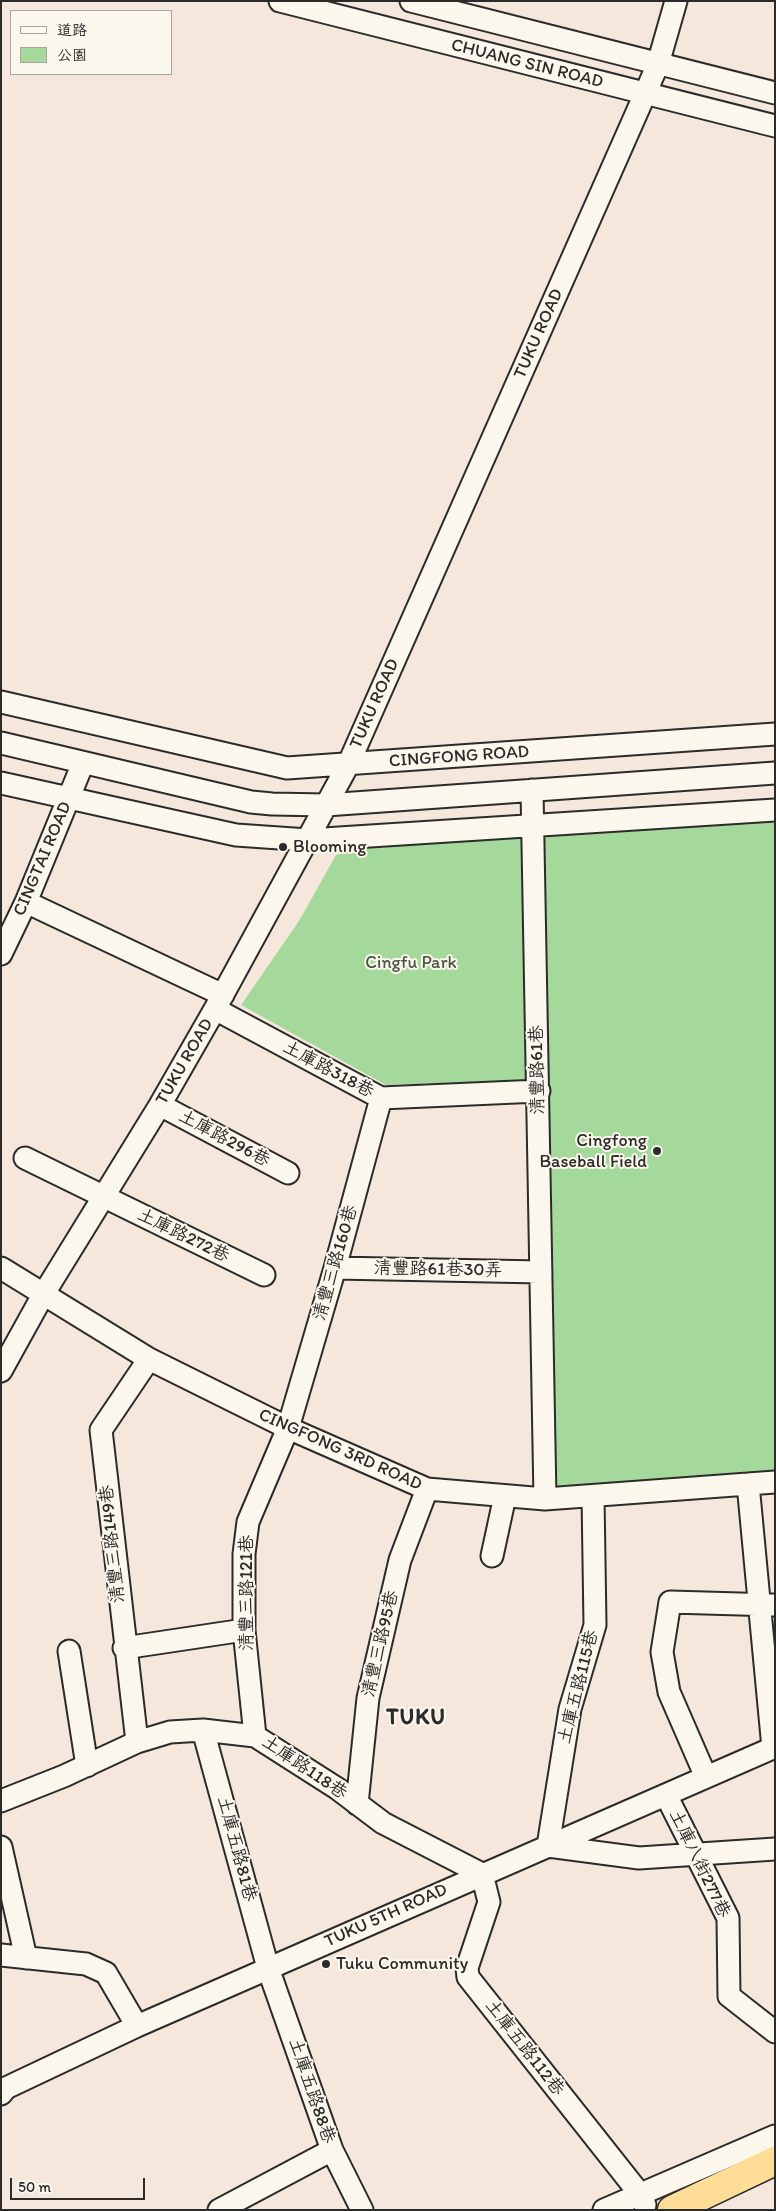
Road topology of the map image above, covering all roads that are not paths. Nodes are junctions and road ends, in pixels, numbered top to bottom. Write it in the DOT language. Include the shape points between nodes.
graph roads {
  1 [pos="280,1"];
  2 [pos="411,1"];
  3 [pos="676,1"];
  4 [pos="658,64"];
  5 [pos="775,93"];
  6 [pos="645,94"];
  7 [pos="775,126"];
  8 [pos="1,702"];
  9 [pos="775,734"];
  10 [pos="1,743"];
  11 [pos="83,762"];
  12 [pos="348,765"];
  13 [pos="775,773"];
  14 [pos="1,783"];
  15 [pos="532,790"];
  16 [pos="69,799"];
  17 [pos="326,804"];
  18 [pos="775,810"];
  19 [pos="533,824"];
  20 [pos="308,840"];
  21 [pos="26,902"];
  22 [pos="3,946"];
  23 [pos="219,1002"];
  24 [pos="539,1091"];
  25 [pos="381,1098"];
  26 [pos="160,1105"];
  27 [pos="25,1158"];
  28 [pos="288,1173"];
  29 [pos="103,1198"];
  30 [pos="1,1268"];
  31 [pos="335,1268"];
  32 [pos="541,1272"];
  33 [pos="264,1275"];
  34 [pos="43,1294"];
  35 [pos="149,1359"];
  36 [pos="1,1371"];
  37 [pos="288,1428"];
  38 [pos="775,1482"];
  39 [pos="748,1484"];
  40 [pos="426,1489"];
  41 [pos="505,1496"];
  42 [pos="593,1496"];
  43 [pos="545,1500"];
  44 [pos="492,1556"];
  45 [pos="766,1605"];
  46 [pos="244,1630"];
  47 [pos="124,1648"];
  48 [pos="69,1652"];
  49 [pos="203,1730"];
  50 [pos="255,1736"];
  51 [pos="137,1742"];
  52 [pos="774,1748"];
  53 [pos="86,1766"];
  54 [pos="706,1777"];
  55 [pos="666,1794"];
  56 [pos="1,1801"];
  57 [pos="358,1804"];
  58 [pos="548,1846"];
  59 [pos="1,1847"];
  60 [pos="775,1849"];
  61 [pos="695,1853"];
  62 [pos="482,1874"];
  63 [pos="1,1955"];
  64 [pos="26,1958"];
  65 [pos="268,1968"];
  66 [pos="137,2026"];
  67 [pos="775,2032"];
  68 [pos="3,2088"];
  69 [pos="775,2136"];
  70 [pos="332,2150"];
  71 [pos="775,2161"];
  72 [pos="642,2199"];
  73 [pos="220,2210"];
  74 [pos="362,2210"];
  75 [pos="604,2210"];
  76 [pos="672,2210"];
  1 -- 6 [label="street, CHUANG SIN ROAD"];
  2 -- 4 [label="street, CHUANG SIN ROAD"];
  3 -- 4 [label="street, TUKU ROAD"];
  4 -- 5 [label="street, CHUANG SIN ROAD"];
  4 -- 6 [label="street, TUKU ROAD"];
  6 -- 7 [label="street, CHUANG SIN ROAD"];
  6 -- 12 [label="street, TUKU ROAD"];
  8 -- 12 [label="street, CINGFONG ROAD" via="287,768"];
  9 -- 12 [label="street, CINGFONG ROAD"];
  10 -- 11 [label="street"];
  11 -- 16 [label="street, CINGTAI ROAD"];
  11 -- 17 [label="street" via="251,802"];
  12 -- 17 [label="street, TUKU ROAD"];
  13 -- 15 [label="street"];
  14 -- 16 [label="street"];
  15 -- 17 [label="street"];
  15 -- 19 [label="street, 清豐路61巷"];
  16 -- 20 [label="street" via="236,835"];
  16 -- 21 [label="street, CINGTAI ROAD"];
  17 -- 20 [label="street, TUKU ROAD"];
  18 -- 19 [label="street"];
  19 -- 20 [label="street"];
  19 -- 24 [label="street, 清豐路61巷"];
  20 -- 23 [label="street, TUKU ROAD"];
  21 -- 22 [label="street, CINGTAI ROAD"];
  21 -- 23 [label="street, 土庫路318巷"];
  23 -- 25 [label="street, 土庫路318巷"];
  23 -- 26 [label="street, TUKU ROAD"];
  24 -- 25 [label="street, 土庫路318巷"];
  24 -- 32 [label="street, 清豐路61巷"];
  25 -- 31 [label="street, 清豐三路160巷"];
  26 -- 28 [label="street, 土庫路296巷"];
  26 -- 29 [label="street, TUKU ROAD"];
  27 -- 29 [label="street, 土庫路272巷"];
  29 -- 33 [label="street, 土庫路272巷"];
  29 -- 34 [label="street, TUKU ROAD"];
  30 -- 34 [label="street, CINGFONG 3RD ROAD"];
  31 -- 32 [label="street, 清豐路61巷30弄"];
  31 -- 37 [label="street, 清豐三路160巷"];
  32 -- 43 [label="street, 清豐路61巷"];
  34 -- 35 [label="street, CINGFONG 3RD ROAD"];
  34 -- 36 [label="street, TUKU ROAD"];
  35 -- 37 [label="street, CINGFONG 3RD ROAD"];
  35 -- 47 [label="street, 清豐三路149巷" via="100,1430"];
  37 -- 40 [label="street, CINGFONG 3RD ROAD"];
  37 -- 46 [label="street, 清豐三路121巷" via="248,1522 244,1554"];
  38 -- 39 [label="street, CINGFONG 3RD ROAD"];
  39 -- 42 [label="street, CINGFONG 3RD ROAD"];
  39 -- 45 [label="street"];
  40 -- 41 [label="street, CINGFONG 3RD ROAD"];
  40 -- 57 [label="street, 清豐三路95巷" via="400,1560 368,1698"];
  41 -- 43 [label="street, CINGFONG 3RD ROAD"];
  41 -- 44 [label="street"];
  42 -- 43 [label="street, CINGFONG 3RD ROAD"];
  42 -- 58 [label="street, 土庫五路115巷" via="595,1625 570,1709"];
  45 -- 52 [label="street"];
  45 -- 54 [label="street" via="670,1602 662,1652 669,1692"];
  46 -- 47 [label="street"];
  46 -- 50 [label="street, 清豐三路121巷"];
  47 -- 51 [label="street, 清豐三路149巷"];
  48 -- 53 [label="street"];
  49 -- 50 [label="street, 土庫路118巷"];
  49 -- 51 [label="street, 土庫路118巷" via="170,1732"];
  49 -- 65 [label="street, 土庫五路81巷"];
  50 -- 57 [label="street, 土庫路118巷"];
  51 -- 53 [label="street, 土庫路118巷"];
  52 -- 54 [label="street, TUKU 5TH ROAD"];
  53 -- 56 [label="street, 土庫路118巷"];
  54 -- 55 [label="street, TUKU 5TH ROAD"];
  55 -- 58 [label="street, TUKU 5TH ROAD"];
  55 -- 61 [label="street, 土庫八街277巷"];
  57 -- 62 [label="street, 土庫路118巷" via="383,1823"];
  58 -- 61 [label="street" via="639,1858"];
  58 -- 62 [label="street, TUKU 5TH ROAD"];
  59 -- 64 [label="street"];
  60 -- 61 [label="street"];
  61 -- 67 [label="street, 土庫八街277巷" via="728,1918 729,1996"];
  62 -- 65 [label="street, TUKU 5TH ROAD"];
  62 -- 72 [label="street, 土庫五路112巷" via="489,1902 467,1968 468,1977"];
  63 -- 64 [label="street"];
  64 -- 66 [label="street" via="86,1964 106,1973"];
  65 -- 66 [label="street, TUKU 5TH ROAD"];
  65 -- 70 [label="street, 土庫五路88巷"];
  66 -- 68 [label="street, TUKU 5TH ROAD"];
  69 -- 72 [label="street"];
  70 -- 73 [label="street"];
  70 -- 74 [label="street, 土庫五路88巷"];
  71 -- 76 [label="highway"];
  72 -- 75 [label="street"];
}
